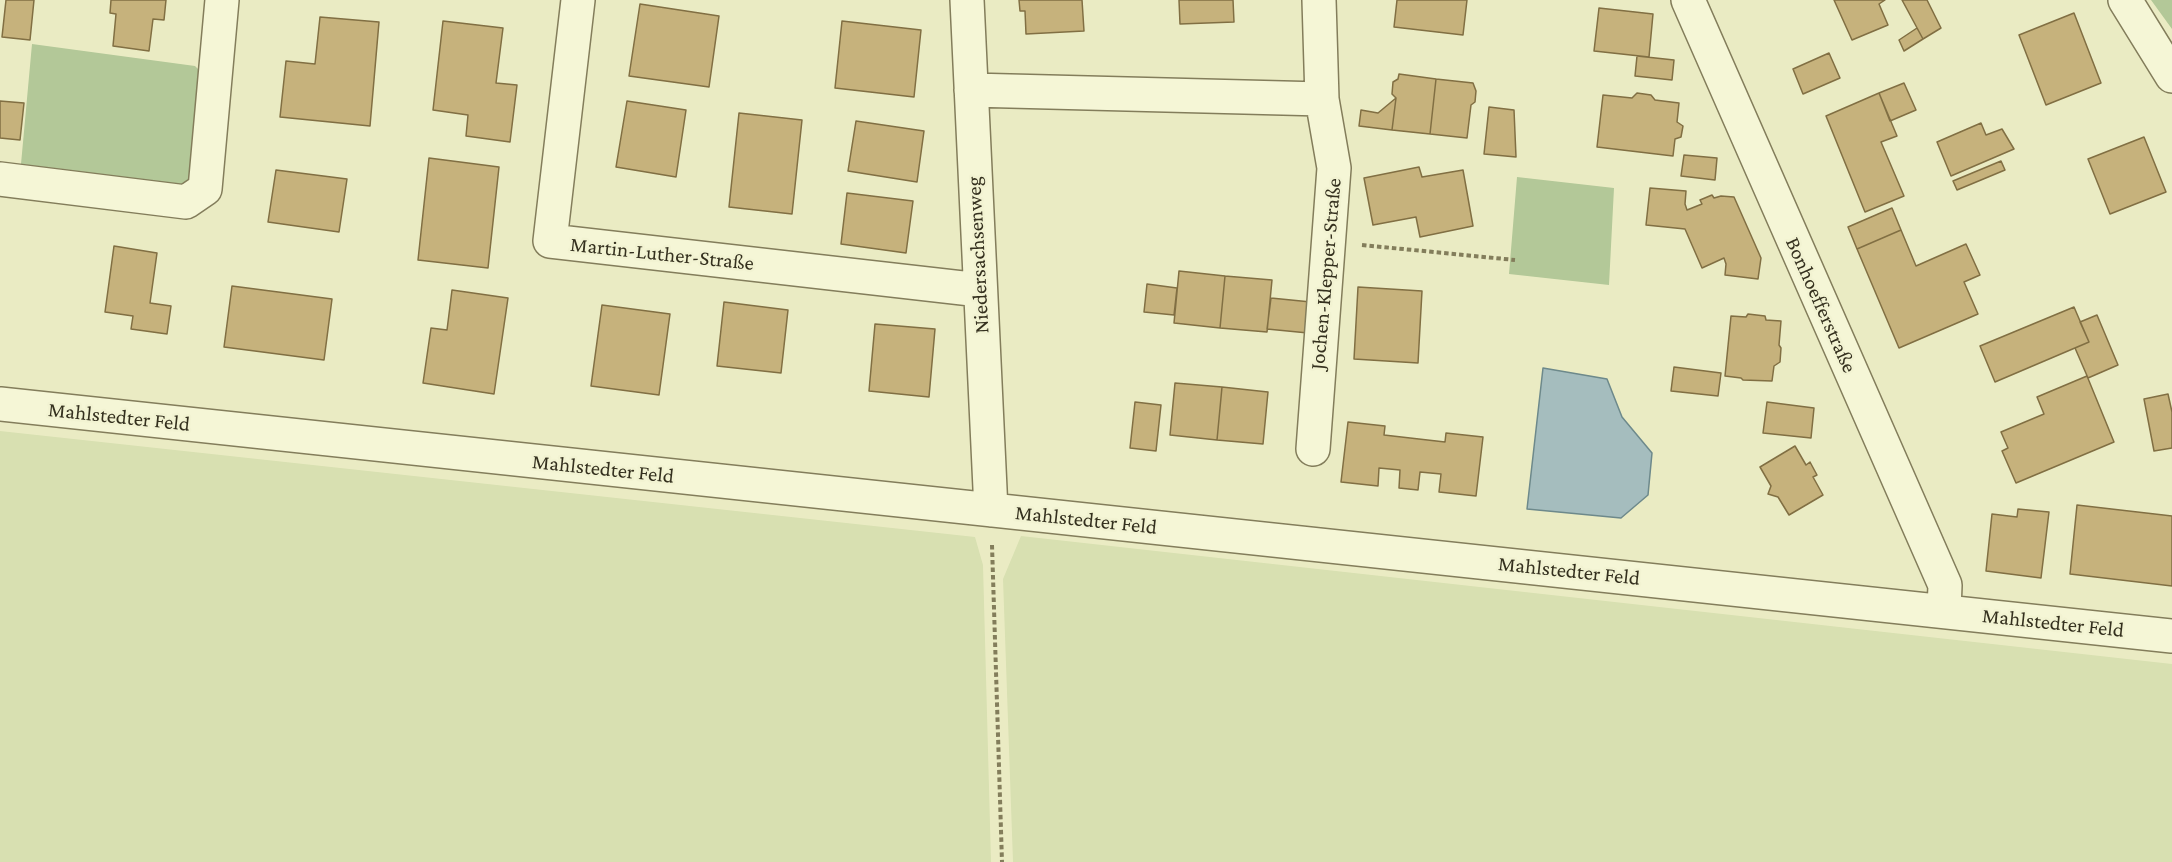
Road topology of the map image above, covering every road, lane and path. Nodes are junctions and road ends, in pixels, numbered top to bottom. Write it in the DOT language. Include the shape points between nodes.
graph roads {
  1 [pos="222,0"];
  2 [pos="578,0"];
  3 [pos="967,0"];
  4 [pos="1319,0"];
  5 [pos="1688,0"];
  6 [pos="2125,0"];
  7 [pos="2172,76"];
  8 [pos="971,90"];
  9 [pos="1322,99"];
  10 [pos="0,179"];
  11 [pos="1329,242"];
  12 [pos="1515,260"];
  13 [pos="980,290"];
  14 [pos="0,404"];
  15 [pos="1313,449"];
  16 [pos="991,510"];
  17 [pos="1944,611"];
  18 [pos="2172,636"];
  19 [pos="1002,862"];
  1 -- 10 [label="street" via="205,189 186,202"];
  2 -- 13 [label="street, Martin-Luther-Straße" via="550,241"];
  3 -- 8 [label="street, Niedersachsenweg"];
  4 -- 9 [label="street, Jochen-Klepper-Straße"];
  5 -- 17 [label="street, Bonhoefferstraße" via="1945,585"];
  6 -- 7 [label="street"];
  8 -- 9 [label="street"];
  8 -- 13 [label="street, Niedersachsenweg"];
  9 -- 11 [label="street, Jochen-Klepper-Straße" via="1334,168"];
  11 -- 12 [label="path"];
  11 -- 15 [label="street, Jochen-Klepper-Straße"];
  13 -- 16 [label="street, Niedersachsenweg"];
  14 -- 16 [label="street, Mahlstedter Feld"];
  16 -- 17 [label="street, Mahlstedter Feld"];
  16 -- 19 [label="path"];
  17 -- 18 [label="street, Mahlstedter Feld"];
}
